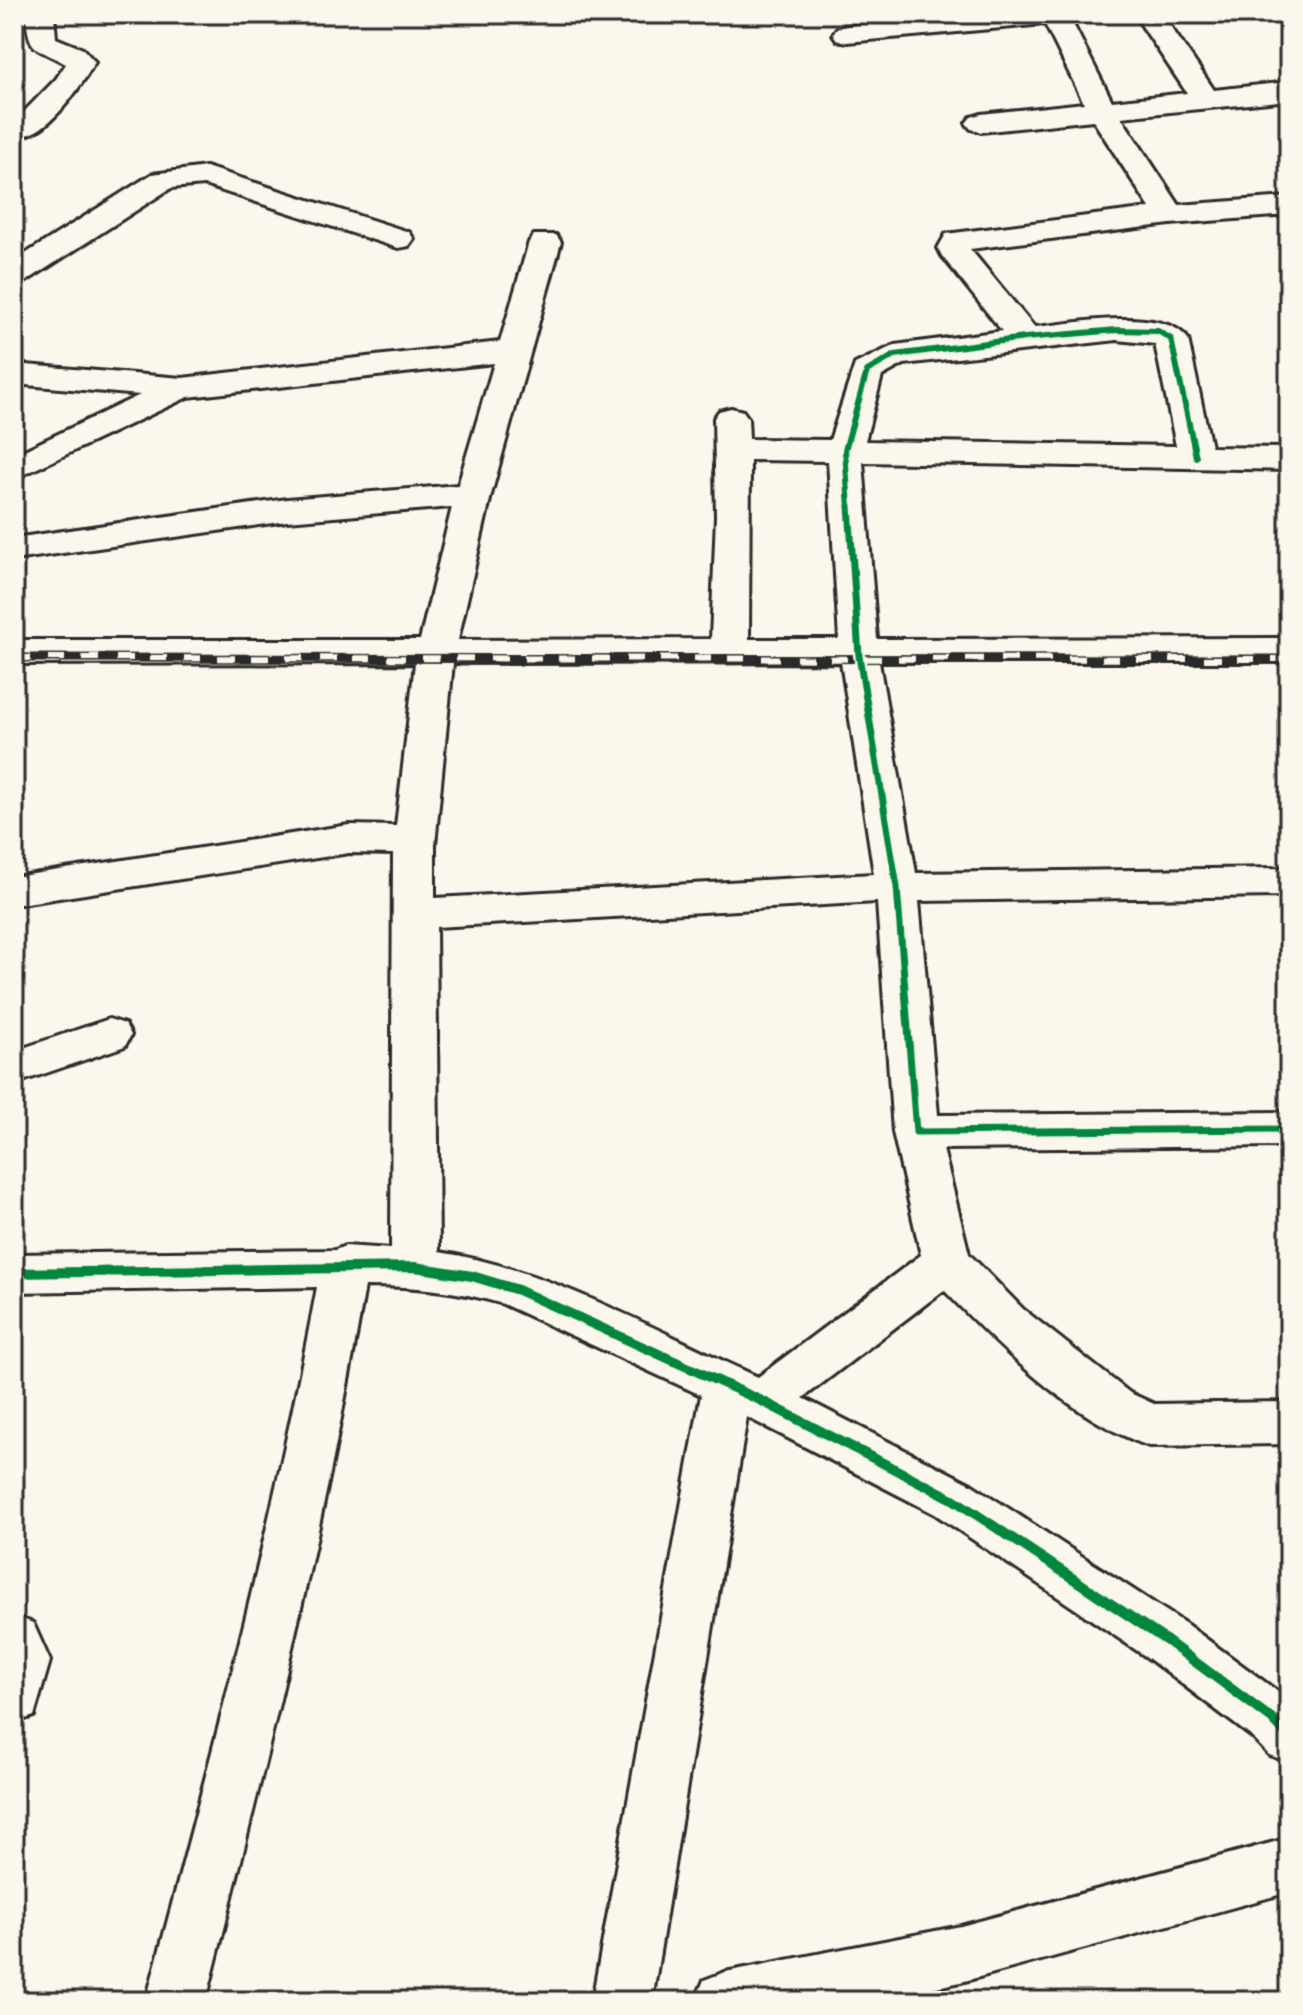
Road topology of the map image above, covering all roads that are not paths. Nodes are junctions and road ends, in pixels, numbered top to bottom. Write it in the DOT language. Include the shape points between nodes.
graph roads {
  1 [pos="40,14"];
  2 [pos="1054,14"];
  3 [pos="1063,14"];
  4 [pos="1148,14"];
  5 [pos="847,34"];
  6 [pos="1289,91"];
  7 [pos="1206,99"];
  8 [pos="1101,109"];
  9 [pos="981,123"];
  10 [pos="24,129"];
  11 [pos="1289,206"];
  12 [pos="1170,215"];
  13 [pos="398,239"];
  14 [pos="545,242"];
  15 [pos="14,275"];
  16 [pos="1025,338"];
  17 [pos="513,351"];
  18 [pos="14,374"];
  19 [pos="182,388"];
  20 [pos="845,450"];
  21 [pos="1196,457"];
  22 [pos="1289,459"];
  23 [pos="14,468"];
  24 [pos="473,495"];
  25 [pos="14,549"];
  26 [pos="436,650"];
  27 [pos="1289,650"];
  28 [pos="730,651"];
  29 [pos="858,651"];
  30 [pos="14,652"];
  31 [pos="414,845"];
  32 [pos="1289,882"];
  33 [pos="897,887"];
  34 [pos="14,891"];
  35 [pos="416,914"];
  36 [pos="109,1035"];
  37 [pos="14,1068"];
  38 [pos="1289,1129"];
  39 [pos="916,1132"];
  40 [pos="947,1262"];
  41 [pos="345,1265"];
  42 [pos="415,1267"];
  43 [pos="14,1273"];
  44 [pos="744,1394"];
  45 [pos="1289,1423"];
  46 [pos="14,1640"];
  47 [pos="14,1699"];
  48 [pos="1289,1737"];
  49 [pos="1289,1865"];
  50 [pos="176,2001"];
  51 [pos="622,2001"];
  52 [pos="725,2001"];
  1 -- 10 [label="street" via="42,41 81,62 68,84"];
  2 -- 3 [label="street"];
  2 -- 5 [label="street"];
  2 -- 8 [label="street"];
  4 -- 7 [label="street"];
  6 -- 7 [label="street"];
  7 -- 8 [label="street"];
  8 -- 9 [label="street"];
  8 -- 12 [label="street"];
  11 -- 12 [label="street"];
  12 -- 16 [label="street" via="957,241 958,256"];
  13 -- 15 [label="street" via="206,176 189,175 163,180"];
  14 -- 17 [label="street"];
  16 -- 20 [label="street" via="895,355 867,371"];
  16 -- 21 [label="street" via="1117,330 1158,331 1171,339"];
  17 -- 19 [label="street"];
  17 -- 24 [label="street"];
  18 -- 19 [label="street"];
  19 -- 23 [label="street"];
  20 -- 21 [label="street"];
  20 -- 28 [label="street" via="732,434"];
  20 -- 29 [label="street"];
  21 -- 22 [label="street"];
  24 -- 25 [label="street" via="287,510"];
  24 -- 26 [label="street"];
  26 -- 28 [label="street"];
  26 -- 30 [label="street"];
  26 -- 31 [label="street"];
  27 -- 29 [label="street"];
  28 -- 29 [label="street"];
  29 -- 33 [label="street"];
  31 -- 34 [label="street" via="349,839"];
  31 -- 35 [label="street"];
  32 -- 33 [label="street"];
  33 -- 35 [label="street"];
  33 -- 39 [label="street"];
  35 -- 42 [label="street"];
  36 -- 37 [label="street"];
  38 -- 39 [label="street"];
  39 -- 40 [label="street"];
  40 -- 44 [label="street"];
  40 -- 45 [label="street" via="1006,1323 1112,1407 1149,1425"];
  41 -- 42 [label="street"];
  41 -- 43 [label="street"];
  41 -- 50 [label="street" via="308,1473"];
  42 -- 44 [label="street" via="518,1290"];
  44 -- 48 [label="street" via="953,1499 1071,1574 1272,1719"];
  44 -- 51 [label="street"];
  46 -- 47 [label="street" via="23,1661"];
  49 -- 52 [label="street" via="961,1954"];
}
